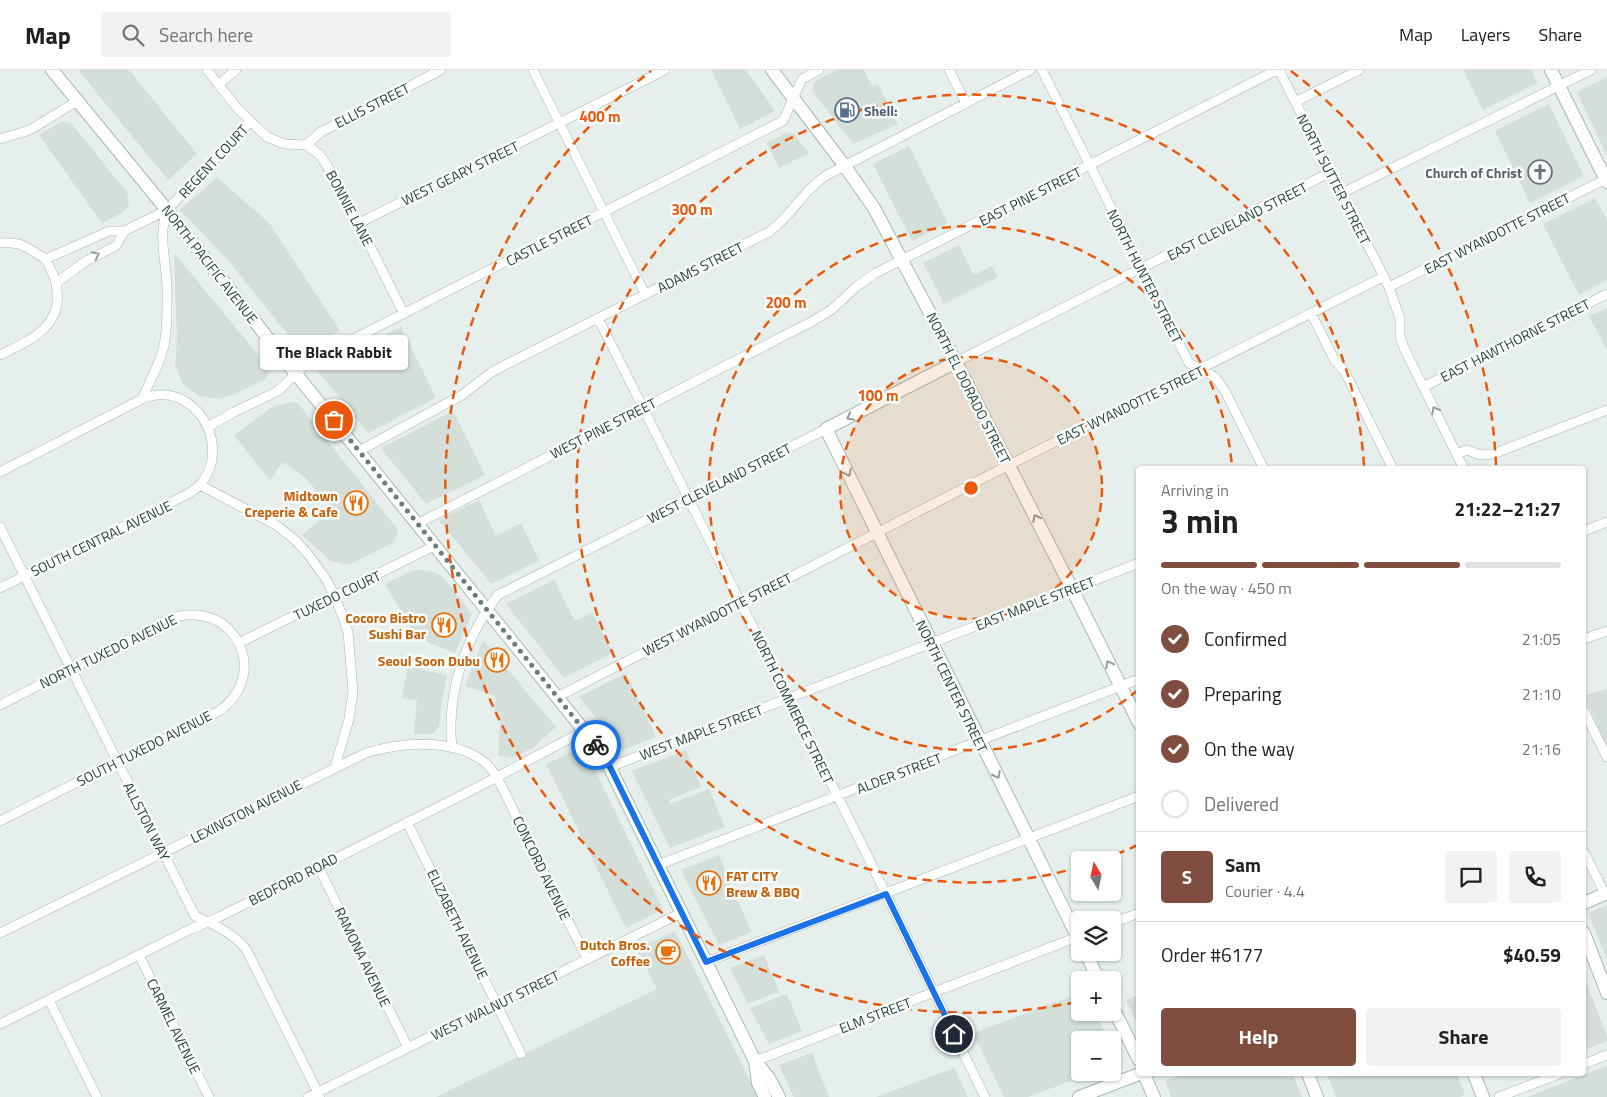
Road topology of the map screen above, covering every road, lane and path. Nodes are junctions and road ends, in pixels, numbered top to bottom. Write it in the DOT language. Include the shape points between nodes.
graph roads {
  1 [pos="52,70"];
  2 [pos="207,70"];
  3 [pos="236,70"];
  4 [pos="441,70"];
  5 [pos="532,70"];
  6 [pos="665,70"];
  7 [pos="772,70"];
  8 [pos="819,70"];
  9 [pos="949,70"];
  10 [pos="1030,70"];
  11 [pos="1042,70"];
  12 [pos="1278,70"];
  13 [pos="1359,70"];
  14 [pos="1551,70"];
  15 [pos="1591,70"];
  16 [pos="218,84"];
  17 [pos="1559,86"];
  18 [pos="793,99"];
  19 [pos="77,101"];
  20 [pos="1295,102"];
  21 [pos="966,103"];
  22 [pos="251,121"];
  23 [pos="560,124"];
  24 [pos="0,139"];
  25 [pos="306,145"];
  26 [pos="844,165"];
  27 [pos="1090,166"];
  28 [pos="1331,172"];
  29 [pos="1606,180"];
  30 [pos="1342,193"];
  31 [pos="167,210"];
  32 [pos="605,212"];
  33 [pos="359,223"];
  34 [pos="124,231"];
  35 [pos="0,243"];
  36 [pos="46,259"];
  37 [pos="902,260"];
  38 [pos="1142,269"];
  39 [pos="1383,277"];
  40 [pos="56,283"];
  41 [pos="1389,287"];
  42 [pos="645,294"];
  43 [pos="1607,294"];
  44 [pos="404,314"];
  45 [pos="1311,314"];
  46 [pos="598,318"];
  47 [pos="790,333"];
  48 [pos="0,356"];
  49 [pos="956,362"];
  50 [pos="1201,370"];
  51 [pos="296,374"];
  52 [pos="1423,387"];
  53 [pos="142,399"];
  54 [pos="642,408"];
  55 [pos="1607,410"];
  56 [pos="208,427"];
  57 [pos="826,429"];
  58 [pos="359,451"];
  59 [pos="1457,454"];
  60 [pos="1009,465"];
  61 [pos="1263,466"];
  62 [pos="1392,466"];
  63 [pos="1463,466"];
  64 [pos="0,472"];
  65 [pos="200,485"];
  66 [pos="689,499"];
  67 [pos="1607,522"];
  68 [pos="417,524"];
  69 [pos="0,527"];
  70 [pos="1586,530"];
  71 [pos="877,533"];
  72 [pos="434,546"];
  73 [pos="1136,564"];
  74 [pos="24,576"];
  75 [pos="0,588"];
  76 [pos="1072,589"];
  77 [pos="334,596"];
  78 [pos="741,602"];
  79 [pos="487,609"];
  80 [pos="1607,631"];
  81 [pos="1586,638"];
  82 [pos="931,642"];
  83 [pos="239,643"];
  84 [pos="71,669"];
  85 [pos="1136,680"];
  86 [pos="1120,686"];
  87 [pos="557,697"];
  88 [pos="789,698"];
  89 [pos="0,704"];
  90 [pos="1586,715"];
  91 [pos="1136,717"];
  92 [pos="584,731"];
  93 [pos="980,742"];
  94 [pos="452,748"];
  95 [pos="1607,757"];
  96 [pos="118,762"];
  97 [pos="335,767"];
  98 [pos="610,767"];
  99 [pos="496,777"];
  100 [pos="837,796"];
  101 [pos="1136,797"];
  102 [pos="0,820"];
  103 [pos="407,822"];
  104 [pos="1029,839"];
  105 [pos="163,853"];
  106 [pos="1586,856"];
  107 [pos="658,865"];
  108 [pos="318,866"];
  109 [pos="886,894"];
  110 [pos="1606,894"];
  111 [pos="1586,901"];
  112 [pos="681,913"];
  113 [pos="1136,914"];
  114 [pos="1121,920"];
  115 [pos="208,922"];
  116 [pos="1071,922"];
  117 [pos="0,933"];
  118 [pos="1586,938"];
  119 [pos="1071,941"];
  120 [pos="139,955"];
  121 [pos="588,959"];
  122 [pos="706,962"];
  123 [pos="935,992"];
  124 [pos="1607,993"];
  125 [pos="49,1000"];
  126 [pos="497,1004"];
  127 [pos="1120,1021"];
  128 [pos="0,1024"];
  129 [pos="408,1048"];
  130 [pos="521,1054"];
  131 [pos="1136,1054"];
  132 [pos="1607,1056"];
  133 [pos="755,1061"];
  134 [pos="1586,1063"];
  135 [pos="1136,1075"];
  136 [pos="1145,1076"];
  137 [pos="1309,1076"];
  138 [pos="1475,1076"];
  139 [pos="1554,1076"];
  140 [pos="319,1095"];
  141 [pos="97,1097"];
  142 [pos="208,1097"];
  143 [pos="308,1097"];
  144 [pos="765,1097"];
  145 [pos="779,1097"];
  146 [pos="985,1097"];
  147 [pos="1079,1097"];
  148 [pos="1154,1097"];
  149 [pos="1317,1097"];
  150 [pos="1483,1097"];
  151 [pos="1499,1097"];
  1 -- 19 [label="street, NORTH PACIFIC AVENUE"];
  2 -- 16 [label="street"];
  3 -- 16 [label="street"];
  4 -- 25 [label="street, ELLIS STREET" via="321,132"];
  5 -- 23 [label="street"];
  6 -- 23 [label="street, WEST GEARY STREET"];
  7 -- 18 [label="street, NORTH EL DORADO STREET"];
  8 -- 18 [label="street, CASTLE STREET" via="802,79"];
  9 -- 21 [label="street"];
  10 -- 21 [label="street, ADAMS STREET"];
  11 -- 27 [label="street, NORTH HUNTER STREET"];
  12 -- 20 [label="street, NORTH SUTTER STREET"];
  12 -- 27 [label="street, EAST PINE STREET"];
  13 -- 20 [label="street"];
  14 -- 17 [label="street"];
  15 -- 17 [label="street"];
  16 -- 22 [label="street"];
  17 -- 29 [label="street"];
  17 -- 30 [label="street"];
  18 -- 26 [label="street, NORTH EL DORADO STREET"];
  18 -- 32 [label="street, CASTLE STREET" via="783,121"];
  19 -- 24 [label="street" via="30,130"];
  19 -- 31 [label="street, NORTH PACIFIC AVENUE"];
  20 -- 28 [label="street, NORTH SUTTER STREET"];
  21 -- 26 [label="street, ADAMS STREET"];
  22 -- 25 [label="street" via="267,137 285,144"];
  22 -- 31 [label="street, REGENT COURT"];
  23 -- 32 [label="street"];
  23 -- 33 [label="street, WEST GEARY STREET"];
  25 -- 33 [label="street, BONNIE LANE" via="320,156 332,173"];
  26 -- 37 [label="street, NORTH EL DORADO STREET" via="874,208"];
  26 -- 42 [label="street, ADAMS STREET" via="811,187 787,217 769,232"];
  27 -- 37 [label="street, EAST PINE STREET"];
  27 -- 38 [label="street, NORTH HUNTER STREET"];
  28 -- 30 [label="street, NORTH SUTTER STREET"];
  28 -- 38 [label="street, EAST CLEVELAND STREET"];
  29 -- 41 [label="street, EAST WYANDOTTE STREET"];
  30 -- 39 [label="street, NORTH SUTTER STREET"];
  31 -- 34 [label="street, REGENT COURT"];
  31 -- 51 [label="street, NORTH PACIFIC AVENUE"];
  31 -- 53 [label="street" via="163,221 167,311 162,355"];
  32 -- 42 [label="street"];
  32 -- 44 [label="street, CASTLE STREET"];
  33 -- 44 [label="street, BONNIE LANE"];
  34 -- 36 [label="street, REGENT COURT" via="109,231"];
  40 -- 34 [label="street, REGENT COURT, one-way" via="86,260 116,246"];
  35 -- 36 [label="street" via="27,246"];
  36 -- 40 [label="street"];
  37 -- 47 [label="street, EAST PINE STREET" via="874,274 832,310"];
  37 -- 49 [label="street, NORTH EL DORADO STREET"];
  38 -- 49 [label="street, EAST CLEVELAND STREET"];
  38 -- 50 [label="street, NORTH HUNTER STREET" via="1189,363"];
  39 -- 41 [label="street, NORTH SUTTER STREET"];
  39 -- 45 [label="street, EAST WYANDOTTE STREET"];
  40 -- 48 [label="street" via="56,309 45,328 33,339"];
  41 -- 52 [label="street, NORTH SUTTER STREET" via="1400,319 1404,348"];
  42 -- 46 [label="street, ADAMS STREET"];
  43 -- 52 [label="street, EAST HAWTHORNE STREET"];
  44 -- 51 [label="street, CASTLE STREET" via="308,362"];
  45 -- 50 [label="street, EAST WYANDOTTE STREET"];
  45 -- 62 [label="street" via="1335,360 1345,372"];
  46 -- 54 [label="street, NORTH COMMERCE STREET"];
  46 -- 58 [label="street, ADAMS STREET" via="492,372 462,395"];
  47 -- 54 [label="street, WEST PINE STREET"];
  49 -- 57 [label="street, WEST CLEVELAND STREET, one-way"];
  49 -- 60 [label="street, NORTH EL DORADO STREET"];
  50 -- 60 [label="street, EAST WYANDOTTE STREET"];
  50 -- 61 [label="street, NORTH HUNTER STREET" via="1217,379 1225,390"];
  51 -- 56 [label="street, CASTLE STREET" via="278,391"];
  51 -- 58 [label="street, NORTH PACIFIC AVENUE"];
  59 -- 52 [label="street, NORTH SUTTER STREET, one-way"];
  53 -- 56 [label="street" via="163,395 179,399 198,412"];
  53 -- 64 [label="street"];
  54 -- 66 [label="street, NORTH COMMERCE STREET"];
  54 -- 68 [label="street, WEST PINE STREET"];
  55 -- 59 [label="street" via="1493,454 1481,455 1467,450"];
  56 -- 65 [label="street" via="211,460"];
  57 -- 66 [label="street, WEST CLEVELAND STREET"];
  57 -- 71 [label="street, NORTH CENTER STREET, one-way"];
  58 -- 68 [label="street, NORTH PACIFIC AVENUE"];
  59 -- 63 [label="street, NORTH SUTTER STREET"];
  60 -- 71 [label="street, EAST WYANDOTTE STREET"];
  76 -- 60 [label="street, NORTH EL DORADO STREET, one-way"];
  65 -- 74 [label="street, SOUTH CENTRAL AVENUE"];
  65 -- 77 [label="street" via="261,516 294,539 319,568"];
  66 -- 78 [label="street, NORTH COMMERCE STREET"];
  66 -- 79 [label="street, WEST CLEVELAND STREET" via="498,595"];
  67 -- 70 [label="street"];
  68 -- 72 [label="street, NORTH PACIFIC AVENUE"];
  69 -- 74 [label="street, ALLSTON WAY"];
  71 -- 78 [label="street, WEST WYANDOTTE STREET"];
  71 -- 82 [label="street, NORTH CENTER STREET"];
  72 -- 77 [label="street, TUXEDO COURT"];
  72 -- 79 [label="street, NORTH PACIFIC AVENUE"];
  73 -- 76 [label="street, EAST MAPLE STREET"];
  74 -- 75 [label="street, SOUTH CENTRAL AVENUE"];
  74 -- 84 [label="street, ALLSTON WAY"];
  76 -- 82 [label="street, EAST MAPLE STREET"];
  86 -- 76 [label="street, NORTH EL DORADO STREET, one-way"];
  77 -- 83 [label="street, TUXEDO COURT"];
  77 -- 97 [label="street" via="348,632 353,692"];
  78 -- 87 [label="street, WEST WYANDOTTE STREET"];
  78 -- 88 [label="street, NORTH COMMERCE STREET"];
  79 -- 87 [label="street, NORTH PACIFIC AVENUE"];
  79 -- 94 [label="street, WEST CLEVELAND STREET" via="461,663 449,726"];
  80 -- 81 [label="street"];
  82 -- 88 [label="street, WEST MAPLE STREET"];
  82 -- 93 [label="street, NORTH CENTER STREET"];
  83 -- 84 [label="street, NORTH TUXEDO AVENUE" via="220,621 201,614 185,614"];
  83 -- 96 [label="street, SOUTH TUXEDO AVENUE" via="245,668 237,693 229,703"];
  84 -- 89 [label="street, NORTH TUXEDO AVENUE"];
  84 -- 96 [label="street, ALLSTON WAY"];
  85 -- 86 [label="street, ALDER STREET"];
  86 -- 91 [label="street, NORTH EL DORADO STREET"];
  86 -- 93 [label="street, ALDER STREET"];
  87 -- 92 [label="street, NORTH PACIFIC AVENUE"];
  88 -- 98 [label="street, WEST MAPLE STREET"];
  88 -- 100 [label="street, NORTH COMMERCE STREET"];
  90 -- 95 [label="street"];
  92 -- 98 [label="street, NORTH PACIFIC AVENUE"];
  92 -- 99 [label="street, BEDFORD ROAD"];
  93 -- 100 [label="street, ALDER STREET"];
  93 -- 104 [label="street, NORTH CENTER STREET, one-way"];
  94 -- 97 [label="street, LEXINGTON AVENUE" via="425,744 391,746"];
  94 -- 99 [label="street, LEXINGTON AVENUE" via="478,757"];
  96 -- 102 [label="street, SOUTH TUXEDO AVENUE"];
  96 -- 105 [label="street, ALLSTON WAY"];
  97 -- 105 [label="street, LEXINGTON AVENUE"];
  98 -- 107 [label="street, NORTH PACIFIC AVENUE"];
  99 -- 103 [label="street, BEDFORD ROAD"];
  99 -- 121 [label="street, CONCORD AVENUE"];
  100 -- 107 [label="street, ALDER STREET"];
  100 -- 109 [label="street, NORTH COMMERCE STREET"];
  101 -- 104 [label="street"];
  103 -- 108 [label="street, BEDFORD ROAD"];
  103 -- 126 [label="street, ELIZABETH AVENUE"];
  104 -- 109 [label="street"];
  104 -- 116 [label="street, NORTH CENTER STREET"];
  105 -- 115 [label="street, ALLSTON WAY" via="195,916"];
  105 -- 117 [label="street, LEXINGTON AVENUE"];
  106 -- 110 [label="street"];
  107 -- 112 [label="street, NORTH PACIFIC AVENUE"];
  108 -- 115 [label="street, BEDFORD ROAD"];
  108 -- 129 [label="street, RAMONA AVENUE"];
  109 -- 122 [label="street"];
  109 -- 123 [label="street, NORTH COMMERCE STREET"];
  110 -- 111 [label="street"];
  112 -- 121 [label="street, WEST WALNUT STREET"];
  112 -- 122 [label="street, NORTH PACIFIC AVENUE"];
  113 -- 114 [label="street"];
  115 -- 120 [label="street, BEDFORD ROAD"];
  115 -- 140 [label="street, ALLSTON WAY" via="235,937 246,949"];
  118 -- 124 [label="street"];
  119 -- 123 [label="street, ELM STREET"];
  120 -- 125 [label="street, BEDFORD ROAD"];
  120 -- 142 [label="street, CARMEL AVENUE"];
  121 -- 126 [label="street, WEST WALNUT STREET"];
  122 -- 133 [label="street, NORTH PACIFIC AVENUE"];
  123 -- 133 [label="street, ELM STREET"];
  123 -- 146 [label="street, NORTH COMMERCE STREET"];
  125 -- 128 [label="street, BEDFORD ROAD"];
  125 -- 141 [label="street"];
  126 -- 129 [label="street, WEST WALNUT STREET"];
  126 -- 130 [label="street, ELIZABETH AVENUE"];
  127 -- 131 [label="street"];
  129 -- 140 [label="street, WEST WALNUT STREET"];
  132 -- 134 [label="street"];
  133 -- 144 [label="street, NORTH PACIFIC AVENUE" via="758,1083"];
  133 -- 145 [label="street, NORTH PACIFIC AVENUE"];
  135 -- 147 [label="street"];
  136 -- 148 [label="street"];
  137 -- 149 [label="street"];
  138 -- 150 [label="street"];
  139 -- 151 [label="street"];
  140 -- 143 [label="street, WEST WALNUT STREET"];
}
